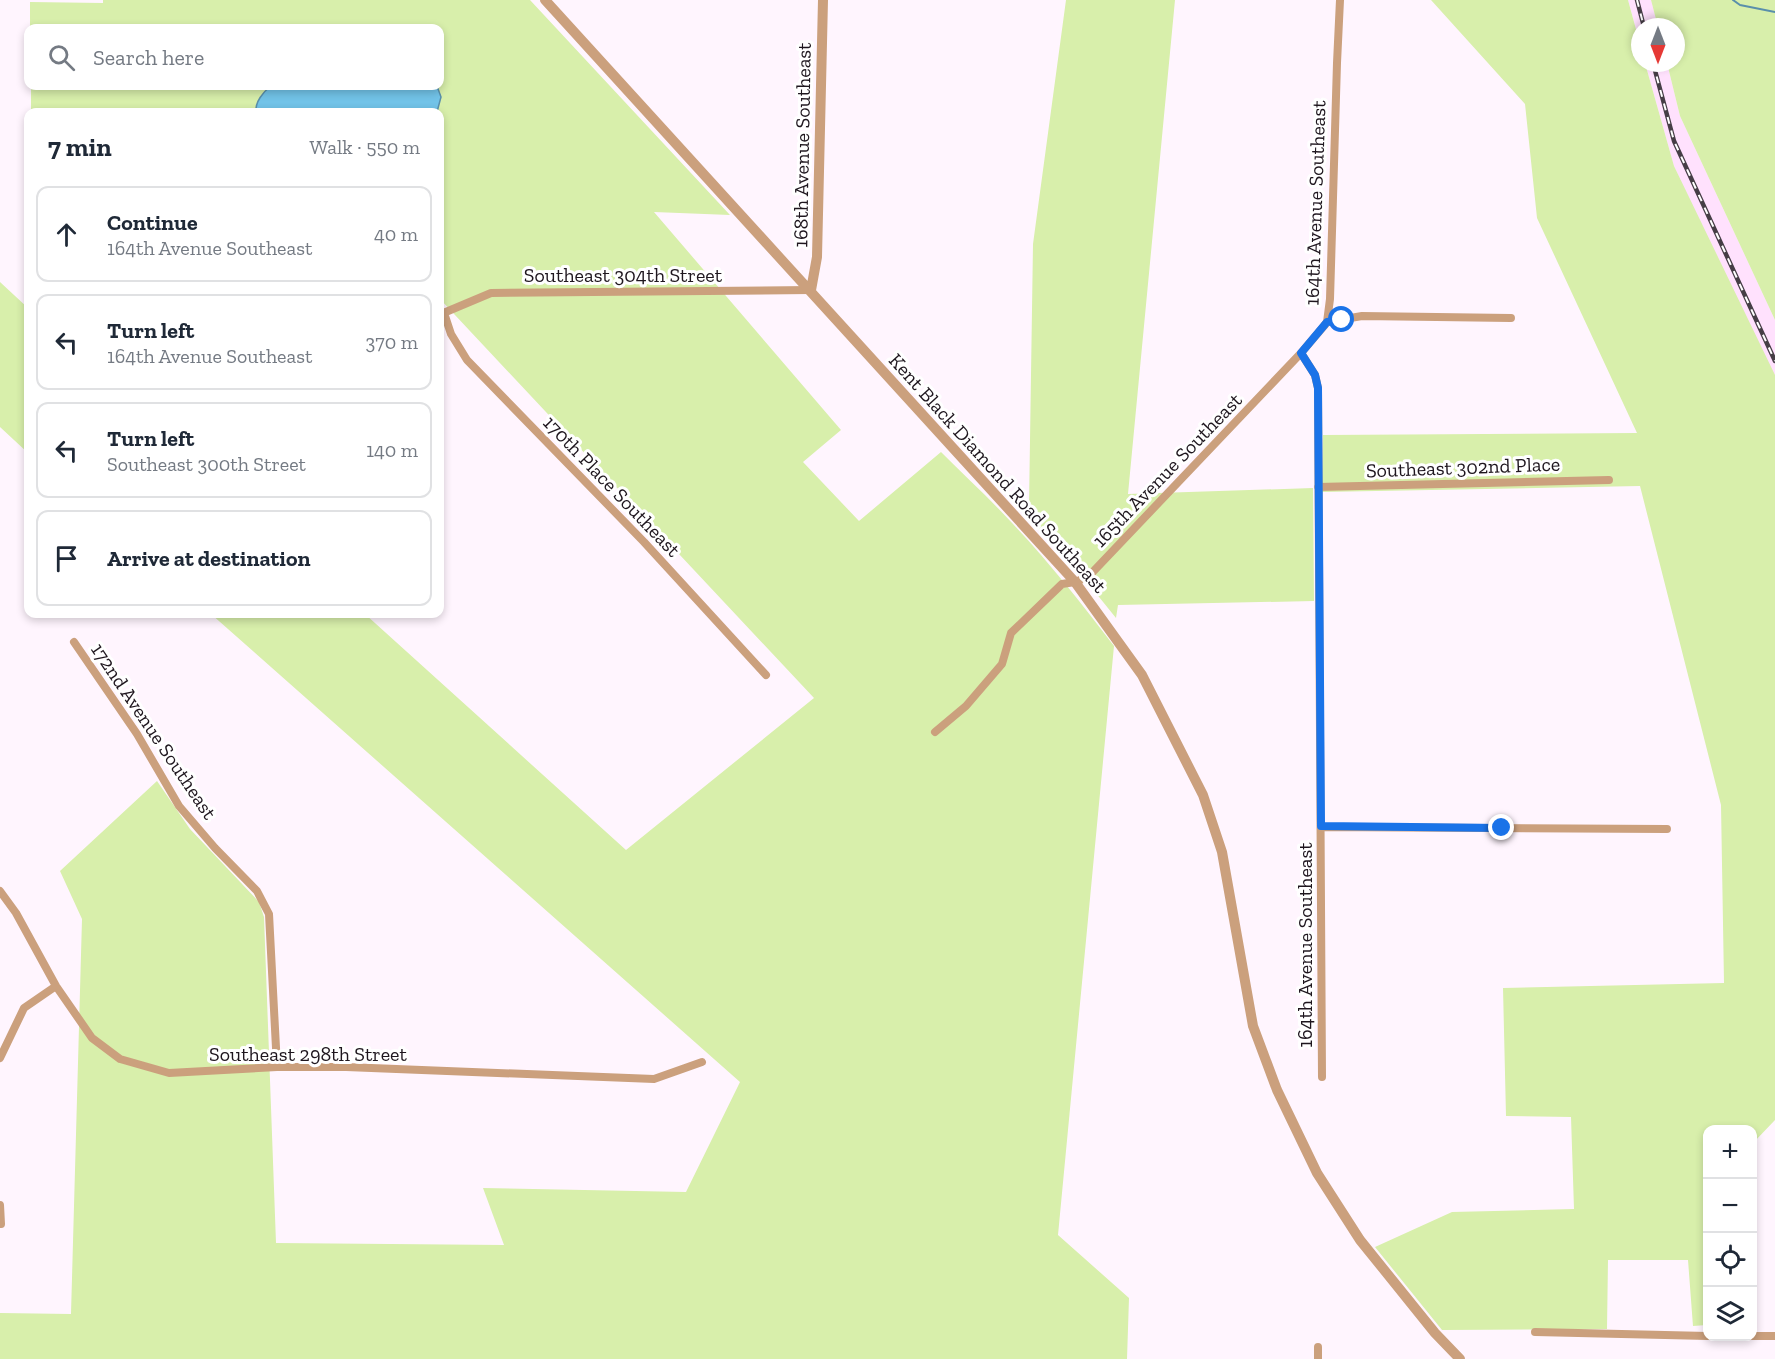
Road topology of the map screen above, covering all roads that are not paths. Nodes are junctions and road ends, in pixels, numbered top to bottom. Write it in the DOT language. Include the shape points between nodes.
graph roads {
  1 [pos="545,0"];
  2 [pos="823,0"];
  3 [pos="1340,0"];
  4 [pos="811,290"];
  5 [pos="444,313"];
  6 [pos="444,318"];
  7 [pos="1511,318"];
  8 [pos="1327,322"];
  9 [pos="1301,353"];
  10 [pos="1610,480"];
  11 [pos="1318,488"];
  12 [pos="1075,582"];
  13 [pos="74,642"];
  14 [pos="766,675"];
  15 [pos="935,732"];
  16 [pos="1321,826"];
  17 [pos="1667,829"];
  18 [pos="0,891"];
  19 [pos="56,986"];
  20 [pos="0,1058"];
  21 [pos="702,1062"];
  22 [pos="277,1068"];
  23 [pos="1322,1077"];
  24 [pos="0,1205"];
  25 [pos="1,1224"];
  26 [pos="1535,1332"];
  27 [pos="1703,1336"];
  28 [pos="1757,1336"];
  29 [pos="1775,1336"];
  30 [pos="1318,1347"];
  31 [pos="1318,1359"];
  32 [pos="1460,1359"];
  1 -- 4 [label="street, Kent Black Diamond Road Southeast"];
  2 -- 4 [label="street, 168th Avenue Southeast" via="817,257"];
  3 -- 8 [label="street, 164th Avenue Southeast"];
  4 -- 5 [label="street, Southeast 304th Street" via="491,293"];
  4 -- 12 [label="street, Kent Black Diamond Road Southeast"];
  6 -- 14 [label="street, 170th Place Southeast" via="467,360 644,542"];
  7 -- 8 [label="street" via="1362,316"];
  8 -- 9 [label="street, 164th Avenue Southeast"];
  9 -- 11 [label="street, 164th Avenue Southeast" via="1318,388"];
  9 -- 12 [label="street, 165th Avenue Southeast" via="1088,577"];
  10 -- 11 [label="street, Southeast 302nd Place"];
  11 -- 16 [label="street, 164th Avenue Southeast"];
  12 -- 15 [label="street, 165th Avenue Southeast" via="1062,584 1011,633 1002,664 966,706"];
  12 -- 32 [label="street, Kent Black Diamond Road Southeast" via="1142,675 1203,795 1222,852 1253,1026 1277,1089 1317,1173 1360,1240"];
  13 -- 22 [label="street, 172nd Avenue Southeast" via="137,734 179,806 257,891 269,914"];
  16 -- 17 [label="street"];
  16 -- 23 [label="street, 164th Avenue Southeast"];
  18 -- 19 [label="street, Southeast 298th Street"];
  19 -- 20 [label="street" via="24,1008"];
  19 -- 22 [label="street, Southeast 298th Street" via="92,1038 120,1059 169,1073"];
  21 -- 22 [label="street, Southeast 298th Street" via="654,1079"];
  24 -- 25 [label="street"];
  26 -- 27 [label="street"];
  28 -- 29 [label="street"];
  30 -- 31 [label="street"];
}
